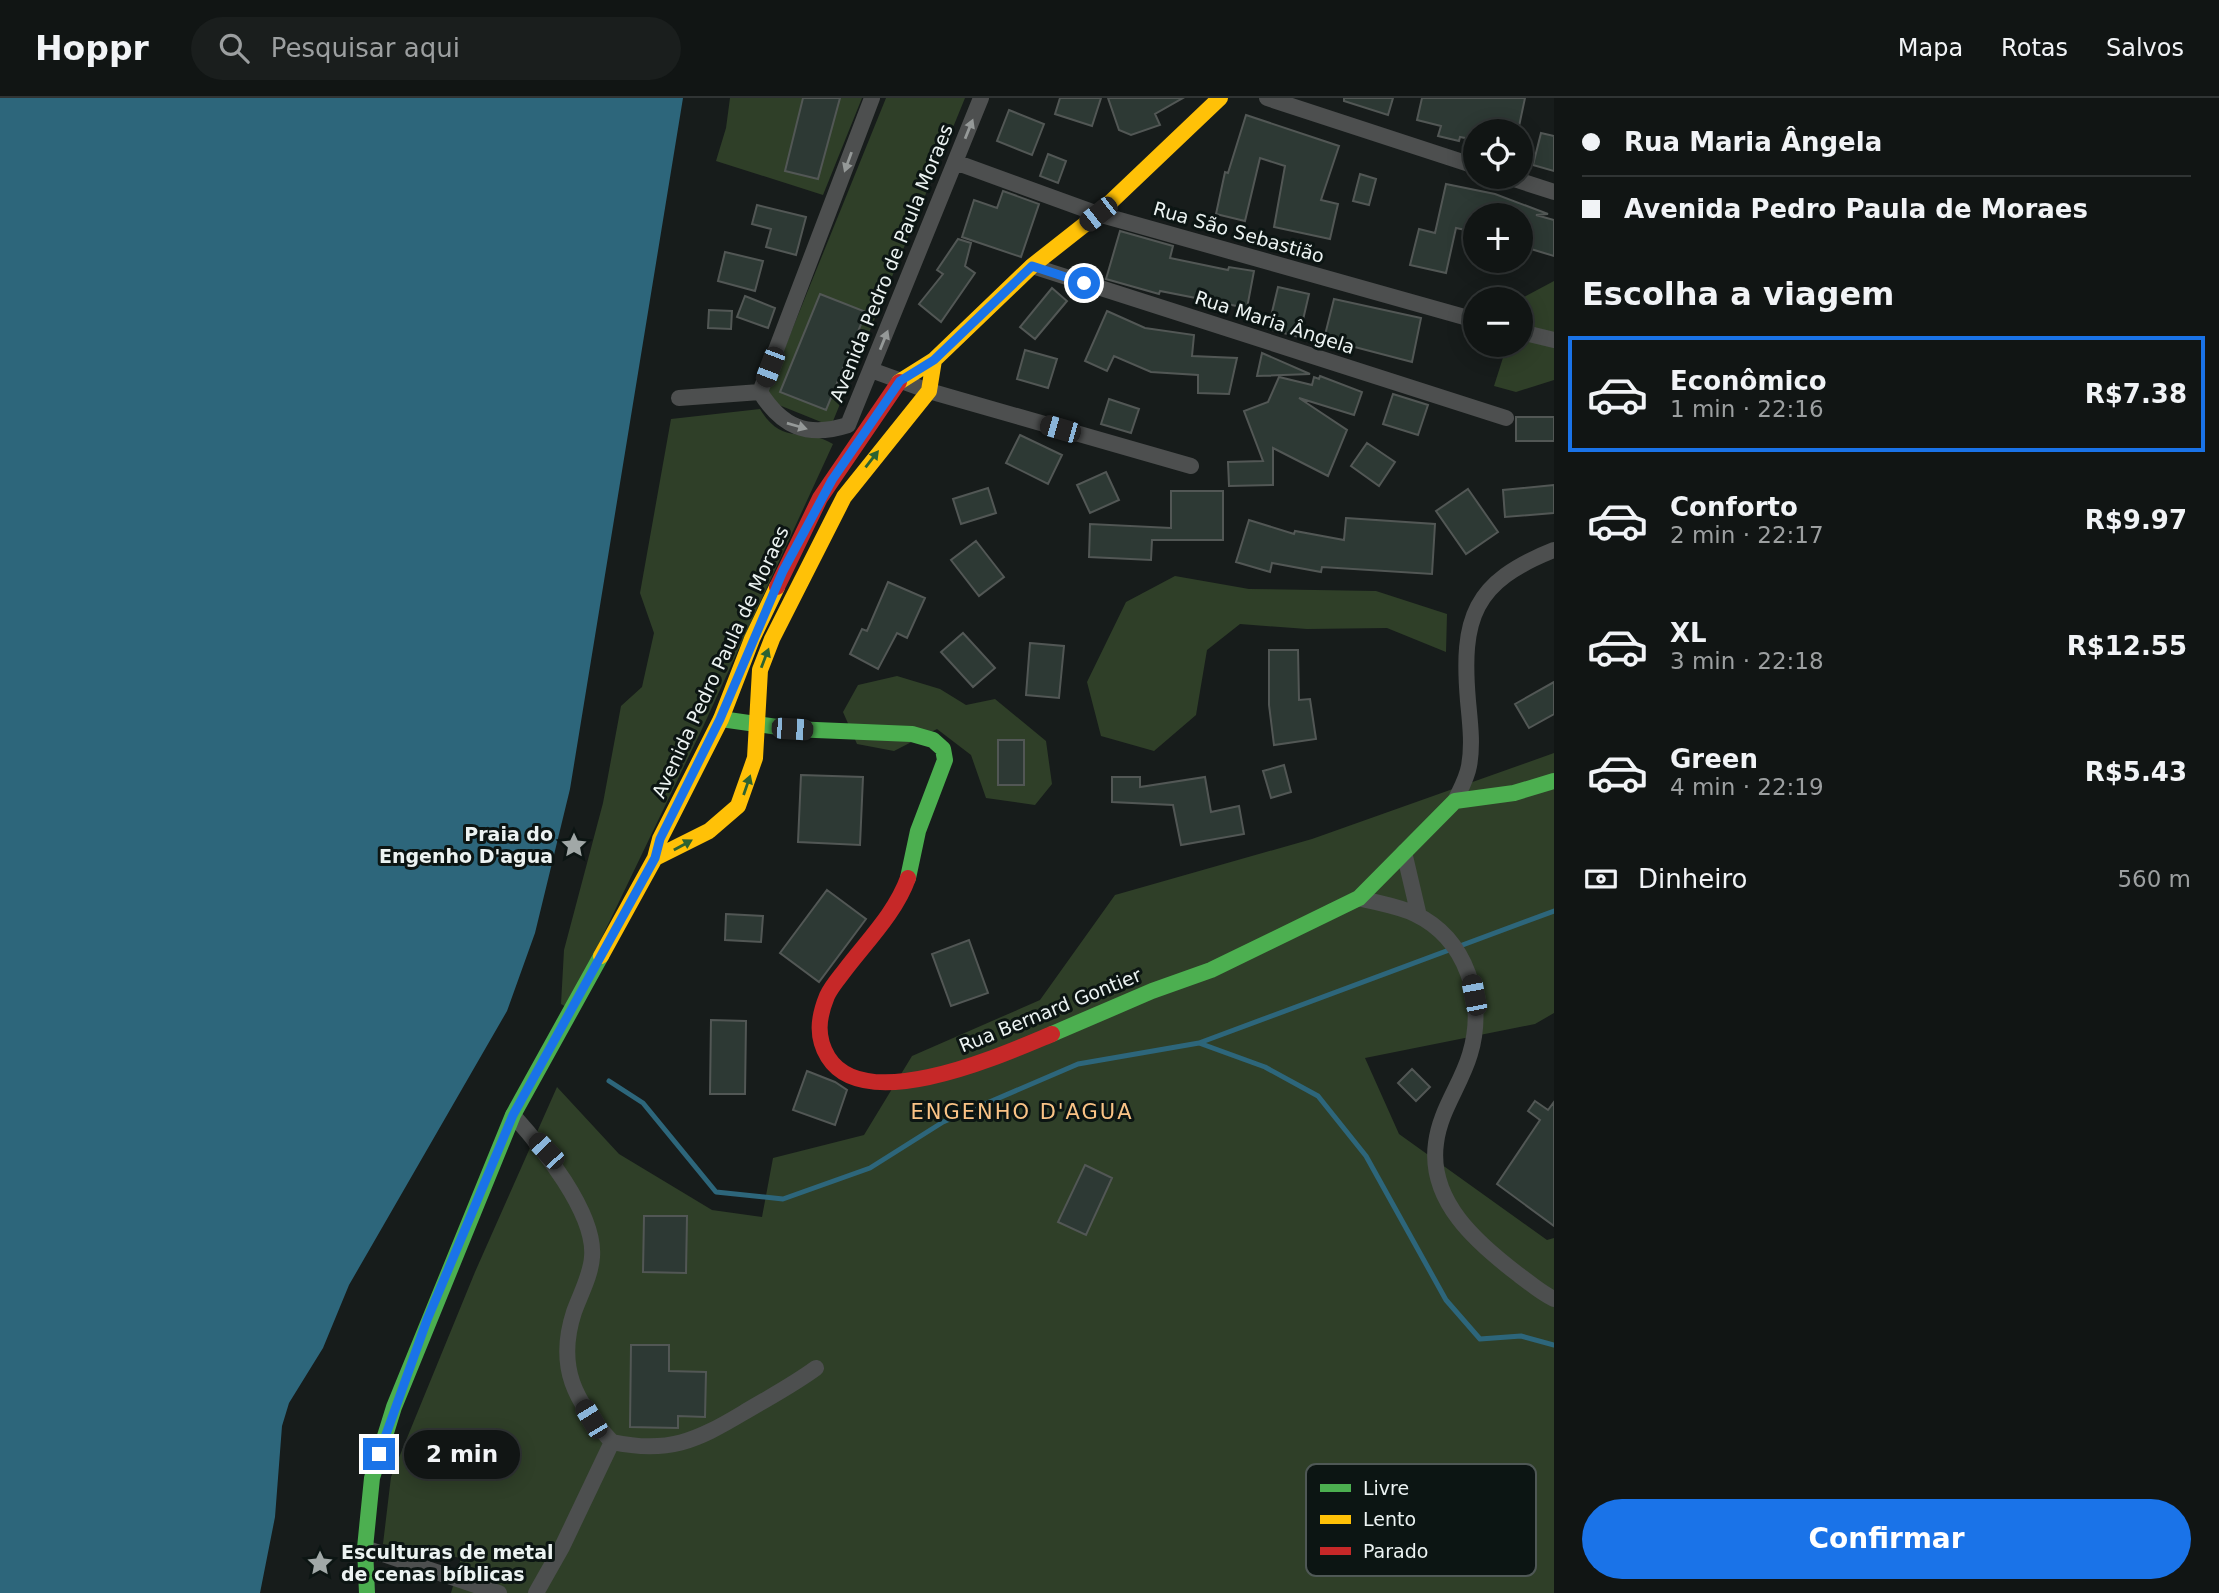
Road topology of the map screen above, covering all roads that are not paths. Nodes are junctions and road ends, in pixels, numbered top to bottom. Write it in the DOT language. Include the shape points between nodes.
graph roads {
  1 [pos="872,98"];
  2 [pos="981,98"];
  3 [pos="1220,98"];
  4 [pos="1267,98"];
  5 [pos="955,162"];
  6 [pos="1463,162"];
  7 [pos="1533,185"];
  8 [pos="1554,192"];
  9 [pos="1098,214"];
  10 [pos="1032,266"];
  11 [pos="1463,317"];
  12 [pos="1533,335"];
  13 [pos="1554,341"];
  14 [pos="934,360"];
  15 [pos="871,370"];
  16 [pos="900,381"];
  17 [pos="929,391"];
  18 [pos="760,392"];
  19 [pos="679,398"];
  20 [pos="1506,418"];
  21 [pos="848,425"];
  22 [pos="856,442"];
  23 [pos="1191,466"];
  24 [pos="1554,550"];
  25 [pos="720,719"];
  26 [pos="755,725"];
  27 [pos="1554,780"];
  28 [pos="1455,801"];
  29 [pos="694,818"];
  30 [pos="1404,852"];
  31 [pos="655,858"];
  32 [pos="1359,898"];
  33 [pos="1419,916"];
  34 [pos="513,1115"];
  35 [pos="1552,1293"];
  36 [pos="816,1368"];
  37 [pos="612,1442"];
  38 [pos="365,1548"];
  39 [pos="367,1593"];
  40 [pos="499,1593"];
  41 [pos="536,1593"];
  1 -- 18 [label="street, one-way"];
  5 -- 2 [label="street, Avenida Pedro de Paula Moraes, one-way"];
  3 -- 9 [label="main road, Avenida Pedro Paula de Moraes"];
  4 -- 6 [label="street"];
  5 -- 9 [label="street, Rua São Sebastião"];
  15 -- 5 [label="street, Avenida Pedro de Paula Moraes, one-way"];
  7 -- 8 [label="street"];
  9 -- 10 [label="main road, Avenida Pedro Paula de Moraes"];
  9 -- 11 [label="street, Rua São Sebastião"];
  10 -- 14 [label="main road, Avenida Pedro Paula de Moraes"];
  10 -- 20 [label="street, Rua Maria Ângela"];
  12 -- 13 [label="street"];
  14 -- 16 [label="main road, Avenida Pedro Paula de Moraes"];
  14 -- 17 [label="main road, Avenida Pedro Paula de Moraes"];
  15 -- 16 [label="street"];
  15 -- 21 [label="street, Avenida Pedro de Paula Moraes"];
  16 -- 17 [label="street"];
  16 -- 22 [label="main road, Avenida Pedro Paula de Moraes"];
  17 -- 23 [label="street"];
  26 -- 17 [label="main road, Avenida Pedro Paula de Moraes, one-way" via="760,670 791,597 844,496"];
  18 -- 19 [label="street"];
  18 -- 21 [label="street, Avenida Pedro de Paula Moraes, one-way" via="774,413 793,426 822,430"];
  21 -- 22 [label="street"];
  22 -- 25 [label="main road, Avenida Pedro Paula de Moraes" via="783,571"];
  24 -- 28 [label="street" via="1521,563 1484,595 1471,616 1466,644 1469,768"];
  25 -- 26 [label="main road, Rua Bernard Gontier"];
  25 -- 29 [label="main road, Avenida Pedro Paula de Moraes"];
  29 -- 26 [label="main road, Avenida Pedro Paula de Moraes, one-way" via="738,806 755,758"];
  26 -- 32 [label="main road, Rua Bernard Gontier" via="912,734 933,740 943,749 944,760 918,831 901,897 828,993 820,1016 819,1041 831,1061 854,1078 878,1083 986,1062 1211,970"];
  27 -- 28 [label="main road" via="1514,793"];
  28 -- 30 [label="main road, Rua Bernard Gontier"];
  31 -- 29 [label="main road, Avenida Pedro Paula de Moraes, one-way"];
  29 -- 31 [label="main road, Avenida Pedro Paula de Moraes" via="660,839"];
  30 -- 32 [label="main road, Rua Bernard Gontier"];
  30 -- 33 [label="street"];
  31 -- 34 [label="main road, Avenida Pedro Paula de Moraes"];
  32 -- 33 [label="street"];
  33 -- 35 [label="street" via="1455,948 1469,973 1478,1016 1470,1055 1444,1109 1435,1144 1439,1185 1462,1226 1495,1256"];
  34 -- 37 [label="street" via="558,1169 590,1234 592,1257 566,1338 568,1367 575,1394"];
  34 -- 38 [label="main road, Avenida Pedro Paula de Moraes" via="394,1407 372,1478"];
  36 -- 37 [label="street" via="705,1437 656,1447"];
  37 -- 41 [label="street"];
  38 -- 39 [label="main road, Avenida Pedro Paula de Moraes"];
  38 -- 40 [label="street"];
}
